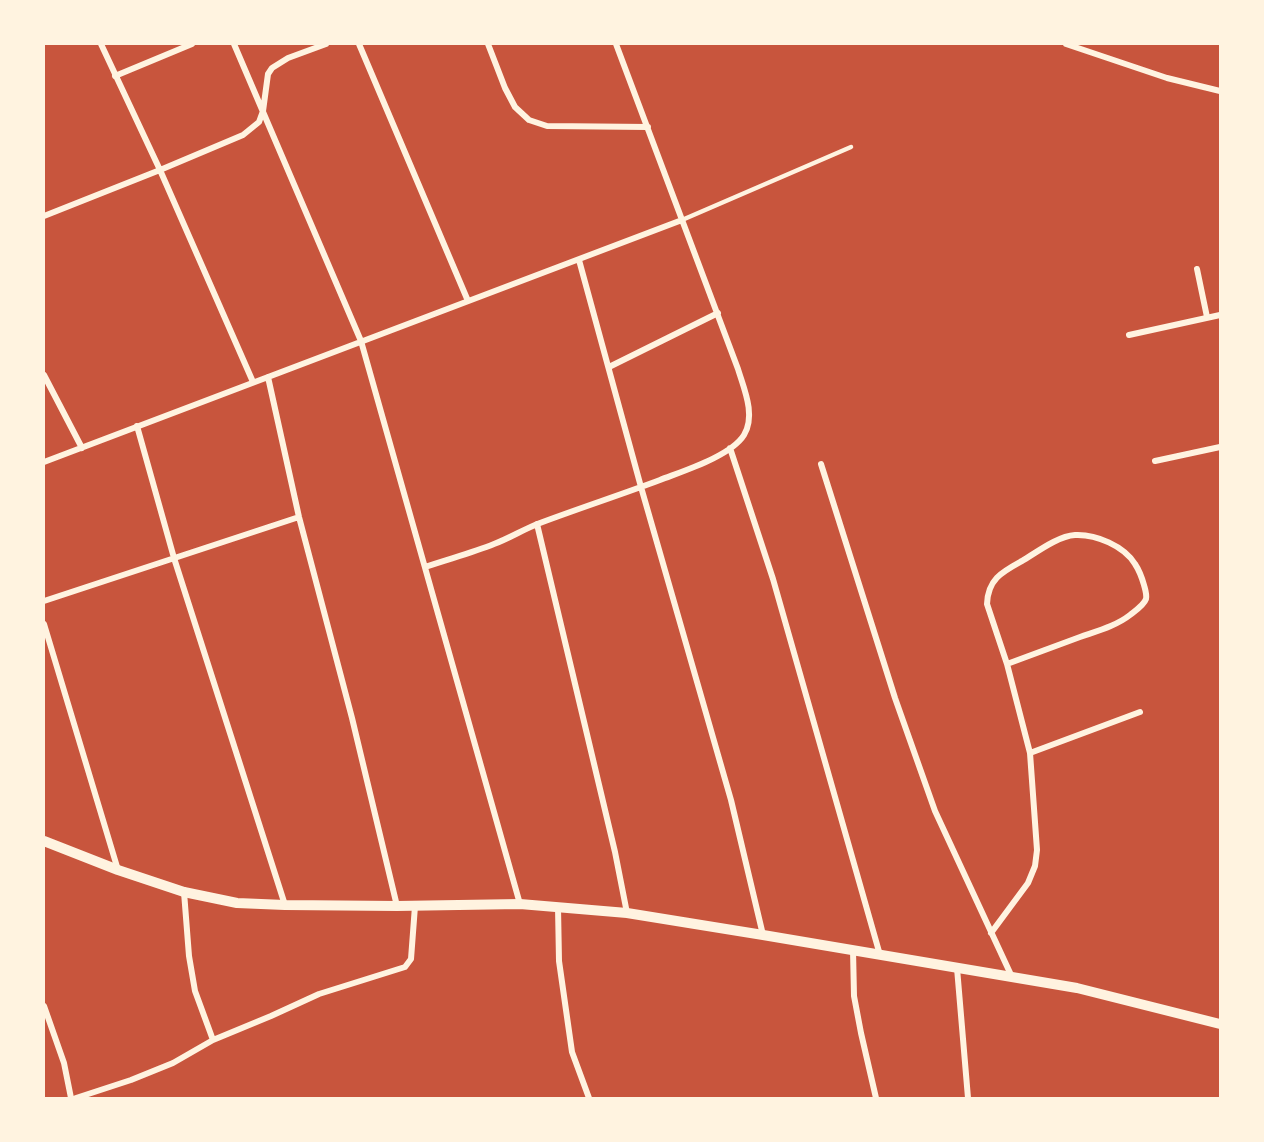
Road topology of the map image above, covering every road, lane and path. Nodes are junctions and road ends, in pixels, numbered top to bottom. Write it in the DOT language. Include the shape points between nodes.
graph roads {
  1 [pos="101,44"];
  2 [pos="192,44"];
  3 [pos="234,44"];
  4 [pos="326,44"];
  5 [pos="359,44"];
  6 [pos="488,44"];
  7 [pos="616,44"];
  8 [pos="1066,44"];
  9 [pos="115,76"];
  10 [pos="1221,91"];
  11 [pos="263,111"];
  12 [pos="648,128"];
  13 [pos="851,147"];
  14 [pos="160,170"];
  15 [pos="44,213"];
  16 [pos="682,220"];
  17 [pos="579,260"];
  18 [pos="1197,269"];
  19 [pos="468,301"];
  20 [pos="718,313"];
  21 [pos="1221,315"];
  22 [pos="1207,317"];
  23 [pos="1129,335"];
  24 [pos="361,341"];
  25 [pos="609,367"];
  26 [pos="44,375"];
  27 [pos="268,377"];
  28 [pos="253,382"];
  29 [pos="137,426"];
  30 [pos="1221,447"];
  31 [pos="82,448"];
  32 [pos="730,448"];
  33 [pos="1155,460"];
  34 [pos="44,462"];
  35 [pos="821,464"];
  36 [pos="641,487"];
  37 [pos="299,517"];
  38 [pos="537,524"];
  39 [pos="174,558"];
  40 [pos="425,567"];
  41 [pos="44,601"];
  42 [pos="44,624"];
  43 [pos="1007,664"];
  44 [pos="1140,712"];
  45 [pos="1030,753"];
  46 [pos="44,841"];
  47 [pos="118,870"];
  48 [pos="184,892"];
  49 [pos="520,904"];
  50 [pos="285,905"];
  51 [pos="397,906"];
  52 [pos="415,906"];
  53 [pos="558,907"];
  54 [pos="627,913"];
  55 [pos="991,933"];
  56 [pos="763,935"];
  57 [pos="853,950"];
  58 [pos="880,955"];
  59 [pos="957,968"];
  60 [pos="1012,977"];
  61 [pos="44,1006"];
  62 [pos="1221,1024"];
  63 [pos="213,1040"];
  64 [pos="71,1098"];
  65 [pos="76,1098"];
  66 [pos="589,1098"];
  67 [pos="876,1098"];
  68 [pos="968,1098"];
  1 -- 9 [label="street"];
  2 -- 9 [label="street"];
  3 -- 11 [label="street"];
  4 -- 11 [label="street" via="272,68"];
  5 -- 19 [label="street"];
  6 -- 12 [label="street" via="515,107 529,120 547,126"];
  7 -- 12 [label="street"];
  8 -- 10 [label="street" via="1167,78"];
  9 -- 14 [label="street"];
  11 -- 14 [label="street" via="259,122 243,135"];
  11 -- 24 [label="street"];
  12 -- 16 [label="street"];
  13 -- 16 [label="lane"];
  14 -- 15 [label="street"];
  14 -- 28 [label="street"];
  16 -- 17 [label="street"];
  16 -- 20 [label="street"];
  17 -- 19 [label="street"];
  17 -- 25 [label="street"];
  18 -- 22 [label="street"];
  19 -- 24 [label="street"];
  20 -- 25 [label="street"];
  20 -- 32 [label="street" via="748,401 745,434"];
  21 -- 22 [label="street"];
  22 -- 23 [label="street"];
  24 -- 27 [label="street"];
  24 -- 40 [label="street"];
  25 -- 36 [label="street"];
  26 -- 31 [label="street"];
  27 -- 28 [label="street"];
  27 -- 37 [label="street"];
  28 -- 29 [label="street"];
  29 -- 31 [label="street"];
  29 -- 39 [label="street"];
  30 -- 33 [label="street"];
  31 -- 34 [label="street"];
  32 -- 36 [label="street"];
  32 -- 58 [label="street" via="773,579"];
  35 -- 55 [label="street" via="935,811"];
  36 -- 38 [label="street"];
  36 -- 56 [label="street" via="731,800"];
  37 -- 39 [label="street"];
  37 -- 51 [label="street"];
  38 -- 40 [label="street" via="496,544"];
  38 -- 54 [label="street"];
  39 -- 41 [label="street"];
  39 -- 50 [label="street"];
  40 -- 49 [label="street"];
  42 -- 47 [label="street"];
  43 -- 43 [label="street" via="1130,616 1146,599 1134,562 1120,548 1099,539 1072,535 996,578 990,585 987,604"];
  43 -- 45 [label="street"];
  44 -- 45 [label="street"];
  45 -- 55 [label="street" via="1035,866 1028,883"];
  46 -- 47 [label="street"];
  47 -- 48 [label="street"];
  48 -- 50 [label="street" via="237,903"];
  48 -- 63 [label="street" via="195,991"];
  49 -- 52 [label="street"];
  49 -- 53 [label="street"];
  50 -- 51 [label="street"];
  51 -- 52 [label="street"];
  52 -- 63 [label="street" via="411,959 405,967 319,994"];
  53 -- 54 [label="street"];
  53 -- 66 [label="street" via="559,961 572,1052"];
  54 -- 56 [label="street"];
  55 -- 60 [label="street"];
  56 -- 57 [label="street"];
  57 -- 58 [label="street"];
  57 -- 67 [label="street" via="854,996"];
  58 -- 59 [label="street"];
  59 -- 60 [label="street"];
  59 -- 68 [label="street"];
  60 -- 62 [label="street" via="1077,988"];
  61 -- 64 [label="street" via="64,1063"];
  63 -- 65 [label="street" via="173,1063"];
}
